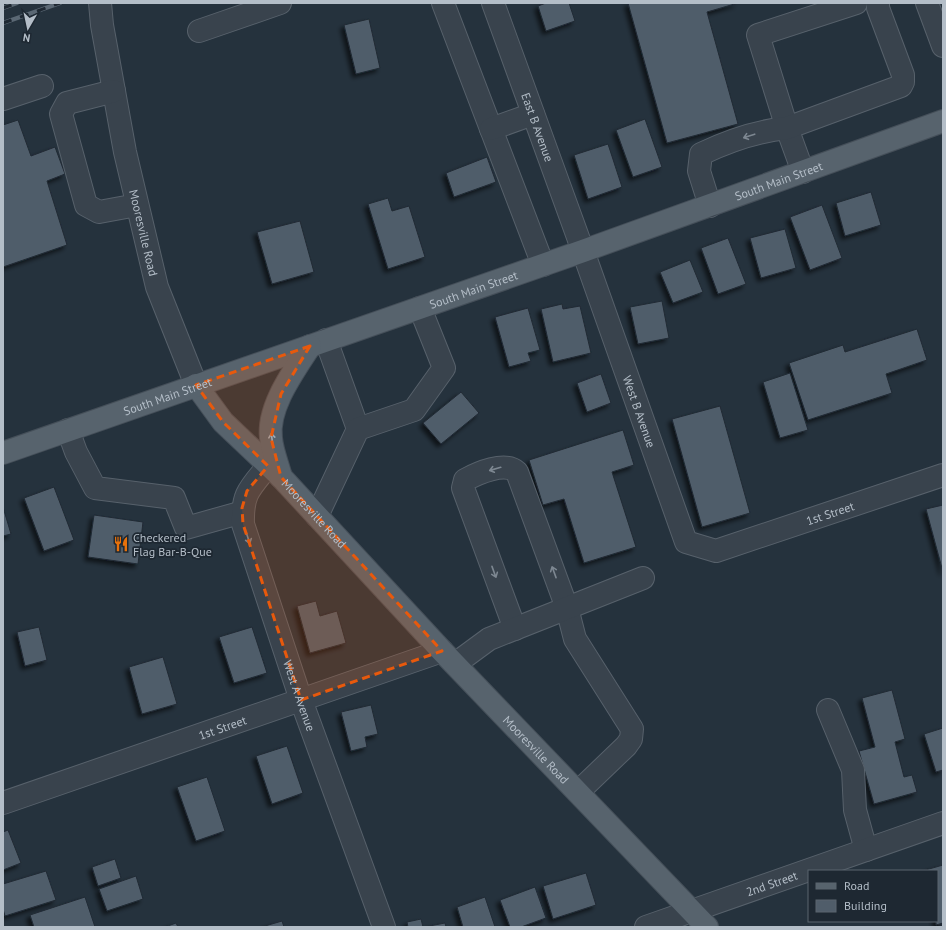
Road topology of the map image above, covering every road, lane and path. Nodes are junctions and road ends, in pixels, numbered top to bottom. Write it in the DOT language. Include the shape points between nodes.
graph roads {
  1 [pos="100,3"];
  2 [pos="280,3"];
  3 [pos="443,3"];
  4 [pos="493,3"];
  5 [pos="856,3"];
  6 [pos="878,3"];
  7 [pos="927,3"];
  8 [pos="199,31"];
  9 [pos="943,46"];
  10 [pos="42,86"];
  11 [pos="114,92"];
  12 [pos="3,99"];
  13 [pos="533,114"];
  14 [pos="943,121"];
  15 [pos="787,128"];
  16 [pos="491,129"];
  17 [pos="803,172"];
  18 [pos="137,205"];
  19 [pos="710,206"];
  20 [pos="583,251"];
  21 [pos="543,265"];
  22 [pos="420,308"];
  23 [pos="318,343"];
  24 [pos="196,385"];
  25 [pos="358,429"];
  26 [pos="68,430"];
  27 [pos="3,453"];
  28 [pos="274,472"];
  29 [pos="943,475"];
  30 [pos="243,512"];
  31 [pos="317,516"];
  32 [pos="716,551"];
  33 [pos="643,578"];
  34 [pos="567,608"];
  35 [pos="515,629"];
  36 [pos="448,657"];
  37 [pos="301,700"];
  38 [pos="828,710"];
  39 [pos="578,792"];
  40 [pos="3,803"];
  41 [pos="943,824"];
  42 [pos="866,850"];
  43 [pos="808,870"];
  44 [pos="809,870"];
  45 [pos="692,911"];
  46 [pos="384,927"];
  47 [pos="646,927"];
  48 [pos="707,927"];
  1 -- 11 [label="street, Mooresville Road"];
  2 -- 8 [label="street"];
  3 -- 16 [label="street"];
  4 -- 13 [label="street, East B Avenue"];
  5 -- 15 [label="street" via="758,35"];
  6 -- 15 [label="street" via="904,82 901,86"];
  7 -- 9 [label="street"];
  10 -- 12 [label="street"];
  11 -- 18 [label="street, Mooresville Road"];
  11 -- 18 [label="street" via="67,103 61,114 86,205 99,212"];
  13 -- 16 [label="street"];
  13 -- 20 [label="street, East B Avenue"];
  14 -- 17 [label="main road, South Main Street"];
  15 -- 17 [label="street"];
  15 -- 19 [label="street, one-way" via="751,135 701,154 699,171"];
  16 -- 21 [label="street"];
  17 -- 19 [label="main road, South Main Street"];
  18 -- 24 [label="street, Mooresville Road" via="157,287"];
  19 -- 20 [label="main road, South Main Street"];
  20 -- 21 [label="main road, South Main Street"];
  20 -- 32 [label="street, West B Avenue" via="686,542"];
  21 -- 22 [label="main road, South Main Street"];
  22 -- 23 [label="main road, South Main Street"];
  22 -- 25 [label="street" via="444,368 414,410"];
  23 -- 24 [label="main road, South Main Street"];
  23 -- 25 [label="street"];
  28 -- 23 [label="main road, one-way" via="271,438 273,416 281,394"];
  24 -- 26 [label="main road, South Main Street"];
  24 -- 28 [label="main road, Mooresville Road" via="223,422"];
  25 -- 31 [label="street"];
  26 -- 27 [label="main road, South Main Street"];
  26 -- 30 [label="street" via="76,452 95,488 174,498 186,528"];
  28 -- 30 [label="street, West A Avenue" via="247,490"];
  28 -- 31 [label="main road, Mooresville Road"];
  29 -- 32 [label="street, 1st Street"];
  30 -- 37 [label="street, West A Avenue, one-way" via="243,524"];
  31 -- 36 [label="main road, Mooresville Road"];
  33 -- 34 [label="street, 1st Street"];
  34 -- 35 [label="street, 1st Street"];
  34 -- 35 [label="street, one-way" via="517,472 513,468 501,467 472,476 465,480 463,488"];
  34 -- 39 [label="street" via="575,639 632,730 631,739 626,746"];
  35 -- 36 [label="street, 1st Street"];
  36 -- 37 [label="street, 1st Street"];
  36 -- 39 [label="main road, Mooresville Road"];
  37 -- 40 [label="street, 1st Street"];
  37 -- 46 [label="street, West A Avenue"];
  38 -- 42 [label="street" via="853,770 855,810"];
  39 -- 45 [label="main road, Mooresville Road"];
  41 -- 42 [label="street, 2nd Street"];
  42 -- 44 [label="street, 2nd Street"];
  43 -- 45 [label="street, 2nd Street"];
  45 -- 47 [label="street, 2nd Street"];
  45 -- 48 [label="main road, Mooresville Road"];
}
